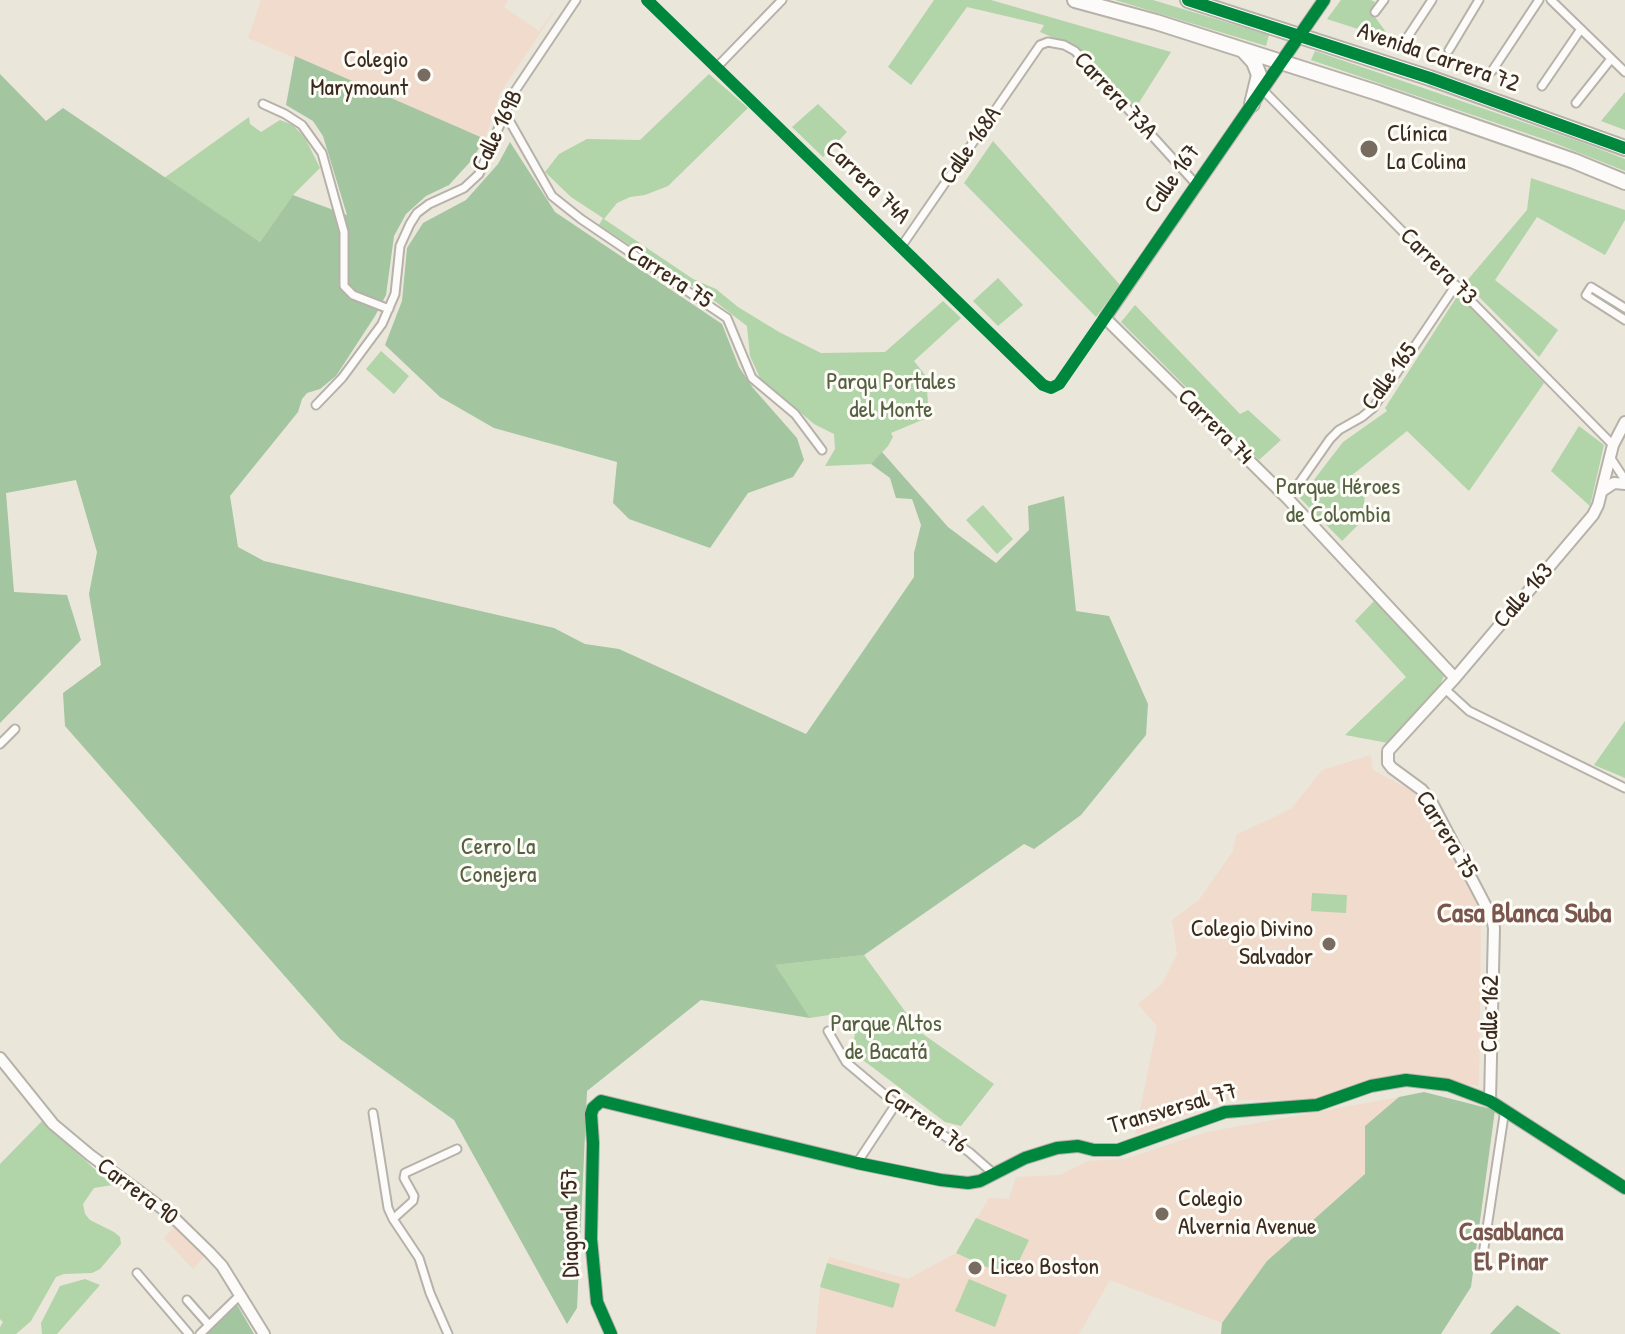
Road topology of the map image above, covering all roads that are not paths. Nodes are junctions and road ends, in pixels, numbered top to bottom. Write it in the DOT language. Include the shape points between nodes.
graph roads {
  1 [pos="576,0"];
  2 [pos="647,0"];
  3 [pos="782,0"];
  4 [pos="1075,0"];
  5 [pos="1188,0"];
  6 [pos="1323,0"];
  7 [pos="1384,0"];
  8 [pos="1432,0"];
  9 [pos="1479,0"];
  10 [pos="1539,0"];
  11 [pos="1551,0"];
  12 [pos="1375,12"];
  13 [pos="1581,29"];
  14 [pos="1300,35"];
  15 [pos="1407,38"];
  16 [pos="1040,45"];
  17 [pos="1243,50"];
  18 [pos="1449,50"];
  19 [pos="1611,59"];
  20 [pos="1281,62"];
  21 [pos="716,68"];
  22 [pos="1492,71"];
  23 [pos="1625,72"];
  24 [pos="1542,86"];
  25 [pos="1262,89"];
  26 [pos="1576,103"];
  27 [pos="263,104"];
  28 [pos="1252,104"];
  29 [pos="505,113"];
  30 [pos="1625,148"];
  31 [pos="1182,168"];
  32 [pos="1207,168"];
  33 [pos="1625,182"];
  34 [pos="1196,184"];
  35 [pos="901,247"];
  36 [pos="1456,285"];
  37 [pos="1625,308"];
  38 [pos="389,309"];
  39 [pos="1105,318"];
  40 [pos="1625,320"];
  41 [pos="1059,384"];
  42 [pos="316,405"];
  43 [pos="1625,422"];
  44 [pos="822,450"];
  45 [pos="1611,451"];
  46 [pos="1625,482"];
  47 [pos="1602,491"];
  48 [pos="1288,499"];
  49 [pos="1455,678"];
  50 [pos="1445,689"];
  51 [pos="15,729"];
  52 [pos="0,744"];
  53 [pos="1388,751"];
  54 [pos="1625,788"];
  55 [pos="1494,928"];
  56 [pos="828,1031"];
  57 [pos="0,1058"];
  58 [pos="1490,1101"];
  59 [pos="896,1104"];
  60 [pos="593,1108"];
  61 [pos="1505,1109"];
  62 [pos="373,1113"];
  63 [pos="457,1149"];
  64 [pos="857,1163"];
  65 [pos="994,1174"];
  66 [pos="1625,1188"];
  67 [pos="393,1219"];
  68 [pos="1482,1261"];
  69 [pos="137,1273"];
  70 [pos="236,1299"];
  71 [pos="187,1300"];
  72 [pos="209,1325"];
  73 [pos="189,1334"];
  74 [pos="200,1334"];
  75 [pos="264,1334"];
  76 [pos="448,1334"];
  77 [pos="611,1334"];
  1 -- 29 [label="street, Calle 169B"];
  2 -- 21 [label="street, Carrera 74A"];
  3 -- 21 [label="street"];
  4 -- 17 [label="highway"];
  5 -- 14 [label="highway, Avenida Carrera 72"];
  6 -- 14 [label="street, Calle 167"];
  7 -- 12 [label="street"];
  8 -- 15 [label="street"];
  9 -- 18 [label="street"];
  10 -- 22 [label="street"];
  11 -- 13 [label="street"];
  13 -- 19 [label="street"];
  13 -- 24 [label="street"];
  14 -- 20 [label="street, Calle 167"];
  14 -- 30 [label="highway, Avenida Carrera 72"];
  16 -- 31 [label="street, Carrera 73A" via="1056,43 1075,51"];
  16 -- 35 [label="street, Calle 168A"];
  17 -- 20 [label="highway"];
  17 -- 28 [label="highway" via="1259,75"];
  19 -- 23 [label="street"];
  19 -- 26 [label="street"];
  20 -- 25 [label="street, Calle 167"];
  20 -- 33 [label="highway"];
  21 -- 35 [label="street, Carrera 74A"];
  25 -- 28 [label="street, Calle 167"];
  25 -- 36 [label="street, Carrera 73" via="1348,183"];
  27 -- 38 [label="street" via="302,125 322,153 344,232 344,286"];
  28 -- 32 [label="street, Calle 167"];
  29 -- 38 [label="street, Calle 169B" via="479,174 464,188 429,204 410,224 400,246"];
  29 -- 44 [label="street, Carrera 75" via="552,196 727,318 752,378 795,414"];
  31 -- 32 [label="street"];
  31 -- 34 [label="street, Carrera 73A"];
  32 -- 34 [label="street, Calle 167"];
  34 -- 39 [label="street, Calle 167"];
  35 -- 41 [label="street, Carrera 74A" via="1043,385"];
  36 -- 45 [label="street, Carrera 73"];
  36 -- 48 [label="street, Calle 165" via="1373,408 1339,430"];
  37 -- 40 [label="street" via="1591,287 1586,295"];
  38 -- 42 [label="street, Calle 169B" via="373,339"];
  39 -- 41 [label="street, Calle 167"];
  39 -- 48 [label="street, Carrera 74"];
  43 -- 45 [label="street, Calle 163"];
  45 -- 46 [label="street, Carrera 73"];
  45 -- 47 [label="street, Calle 163"];
  46 -- 47 [label="street"];
  47 -- 49 [label="street, Calle 163" via="1587,523"];
  48 -- 49 [label="street, Carrera 74"];
  49 -- 50 [label="street, Calle 163"];
  50 -- 53 [label="street, Calle 163"];
  50 -- 54 [label="street" via="1469,711"];
  51 -- 52 [label="street"];
  53 -- 55 [label="street, Carrera 75" via="1392,768 1432,803"];
  55 -- 58 [label="street, Calle 162"];
  56 -- 59 [label="street, Carrera 76" via="846,1062"];
  57 -- 75 [label="street, Carrera 90" via="53,1124 148,1205 171,1215 222,1266"];
  58 -- 61 [label="street"];
  58 -- 65 [label="street, Transversal 77" via="1448,1085 1406,1080 1317,1105 1225,1112 1118,1150 1057,1148"];
  59 -- 64 [label="street"];
  59 -- 65 [label="street, Carrera 76"];
  60 -- 64 [label="street, Transversal 77" via="601,1101"];
  60 -- 77 [label="street, Diagonal 157" via="593,1275 597,1302"];
  61 -- 66 [label="street"];
  61 -- 68 [label="street"];
  62 -- 67 [label="street"];
  63 -- 67 [label="street" via="408,1170 404,1178 413,1201"];
  64 -- 65 [label="street, Transversal 77" via="957,1182"];
  67 -- 76 [label="street" via="419,1258"];
  69 -- 73 [label="street"];
  70 -- 72 [label="street"];
  71 -- 72 [label="street"];
  72 -- 74 [label="street"];
}
